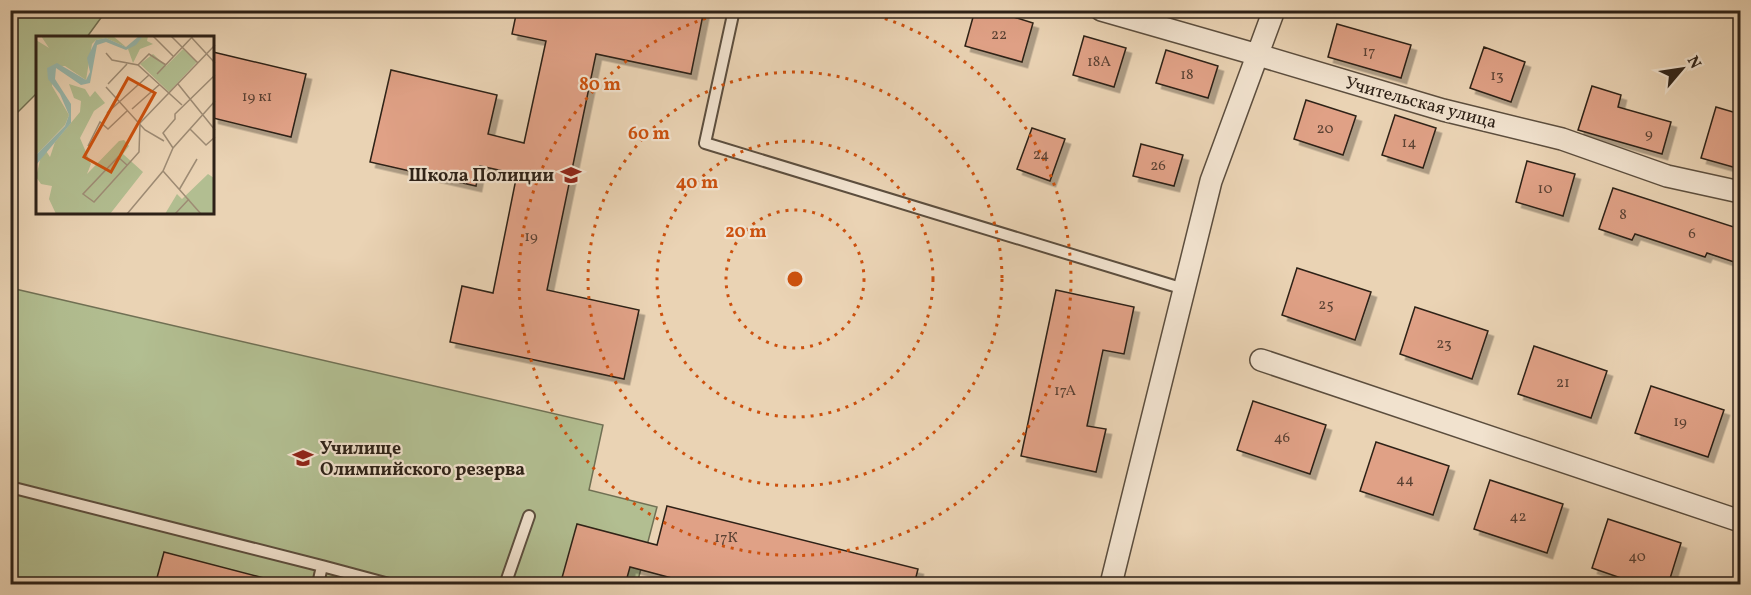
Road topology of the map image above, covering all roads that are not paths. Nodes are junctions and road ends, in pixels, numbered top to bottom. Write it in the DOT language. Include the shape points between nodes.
graph roads {
  1 [pos="734,10"];
  2 [pos="1101,10"];
  3 [pos="1274,10"];
  4 [pos="1257,55"];
  5 [pos="1740,192"];
  6 [pos="1184,290"];
  7 [pos="1261,360"];
  8 [pos="10,487"];
  9 [pos="529,516"];
  10 [pos="1740,520"];
  11 [pos="322,566"];
  12 [pos="318,585"];
  13 [pos="389,585"];
  14 [pos="503,585"];
  15 [pos="1111,585"];
  1 -- 6 [label="lane" via="705,143"];
  2 -- 4 [label="street, Учительская улица"];
  3 -- 4 [label="street"];
  4 -- 5 [label="street, Учительская улица" via="1443,110 1562,139 1667,176"];
  4 -- 6 [label="street" via="1211,181"];
  6 -- 15 [label="street"];
  7 -- 10 [label="street"];
  8 -- 11 [label="lane"];
  9 -- 14 [label="lane"];
  11 -- 12 [label="lane"];
  11 -- 13 [label="lane"];
}
